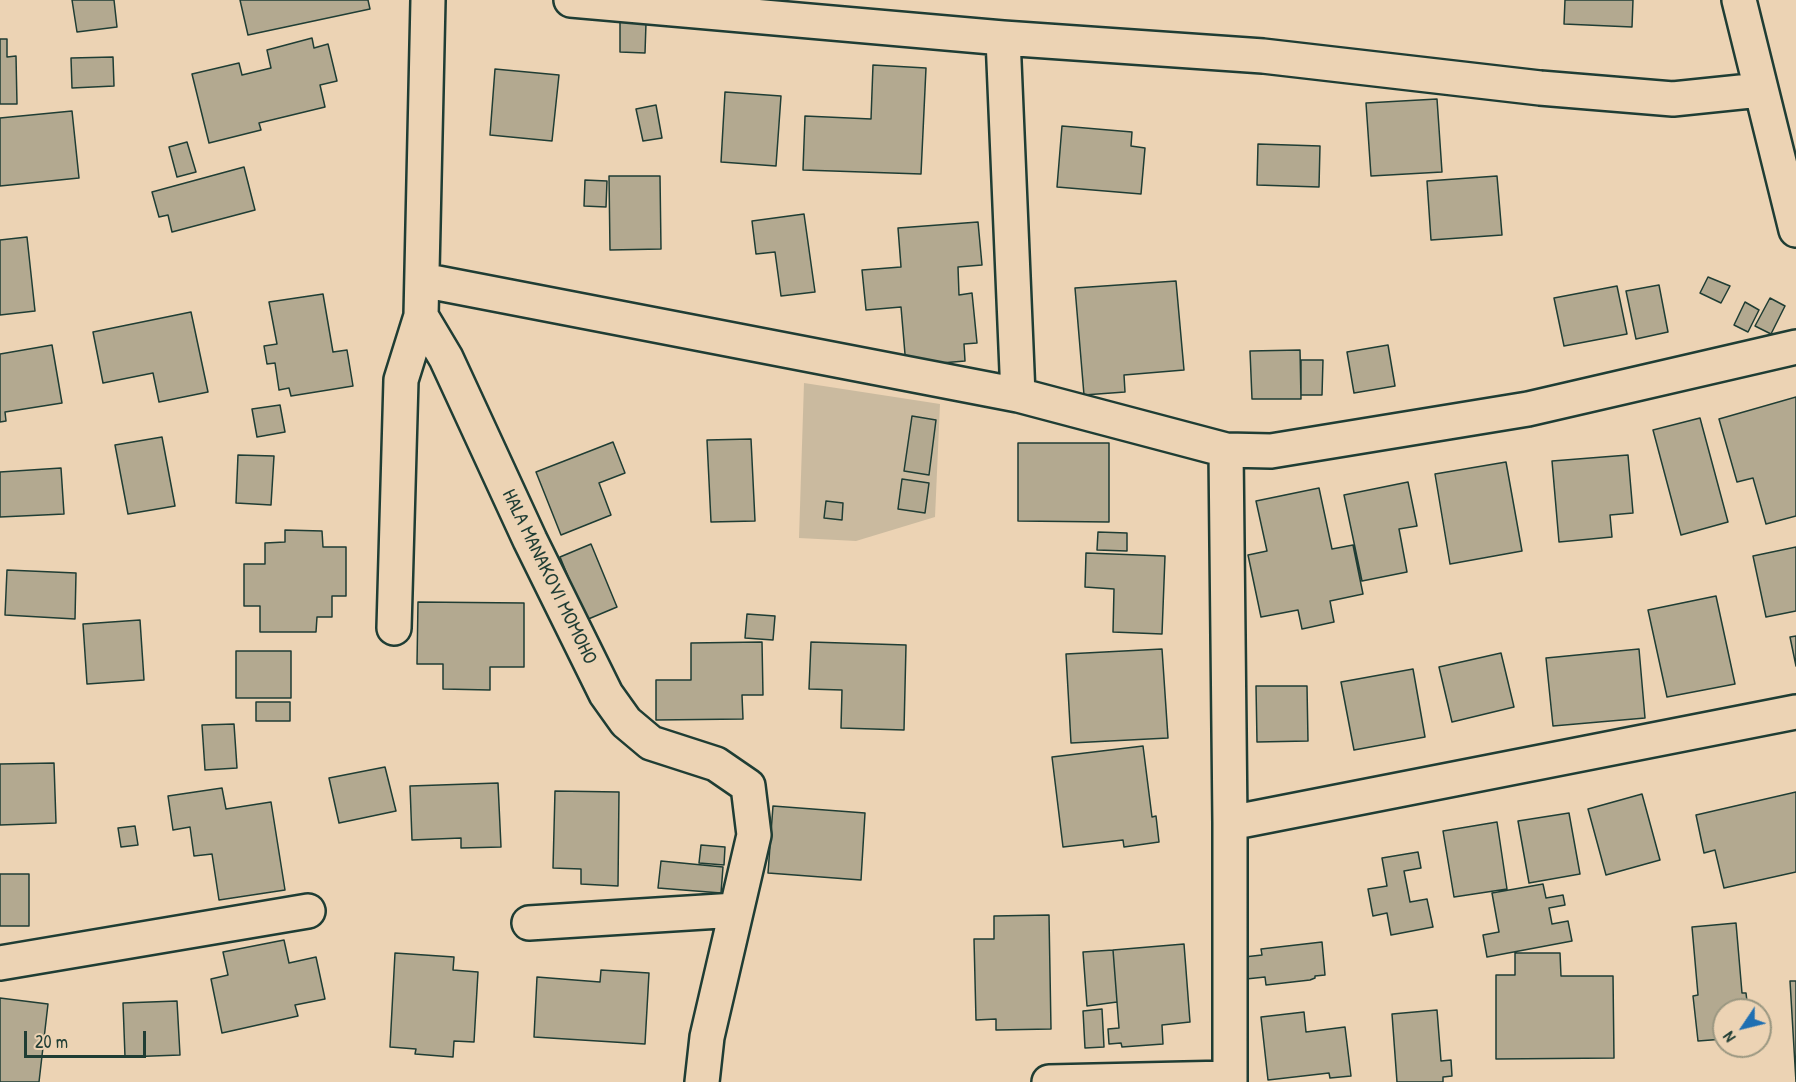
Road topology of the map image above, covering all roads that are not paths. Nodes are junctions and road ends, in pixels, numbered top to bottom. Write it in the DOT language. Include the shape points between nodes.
graph roads {
  1 [pos="428,0"];
  2 [pos="571,0"];
  3 [pos="1739,0"];
  4 [pos="1003,38"];
  5 [pos="1760,90"];
  6 [pos="1796,230"];
  7 [pos="422,280"];
  8 [pos="421,316"];
  9 [pos="1796,347"];
  10 [pos="1018,395"];
  11 [pos="1226,450"];
  12 [pos="394,628"];
  13 [pos="1796,712"];
  14 [pos="1230,823"];
  15 [pos="736,910"];
  16 [pos="308,911"];
  17 [pos="529,923"];
  18 [pos="0,963"];
  19 [pos="1230,1080"];
  20 [pos="702,1082"];
  21 [pos="1049,1082"];
  1 -- 7 [label="street"];
  2 -- 4 [label="street"];
  3 -- 5 [label="street"];
  4 -- 5 [label="street" via="1263,56 1540,88 1674,99"];
  4 -- 10 [label="street"];
  5 -- 6 [label="street"];
  7 -- 8 [label="street"];
  7 -- 10 [label="street"];
  8 -- 12 [label="street" via="401,380"];
  8 -- 15 [label="street, HALA MANAKOVI MOMOHO" via="446,358 606,694 626,722 651,743 716,764 748,786 754,835"];
  9 -- 11 [label="street" via="1528,409 1270,451"];
  10 -- 11 [label="street"];
  11 -- 14 [label="street"];
  13 -- 14 [label="street"];
  14 -- 19 [label="street"];
  15 -- 17 [label="street"];
  15 -- 20 [label="street, HALA MANAKOVI MOMOHO" via="707,1037"];
  16 -- 18 [label="street"];
  19 -- 21 [label="street"];
}
